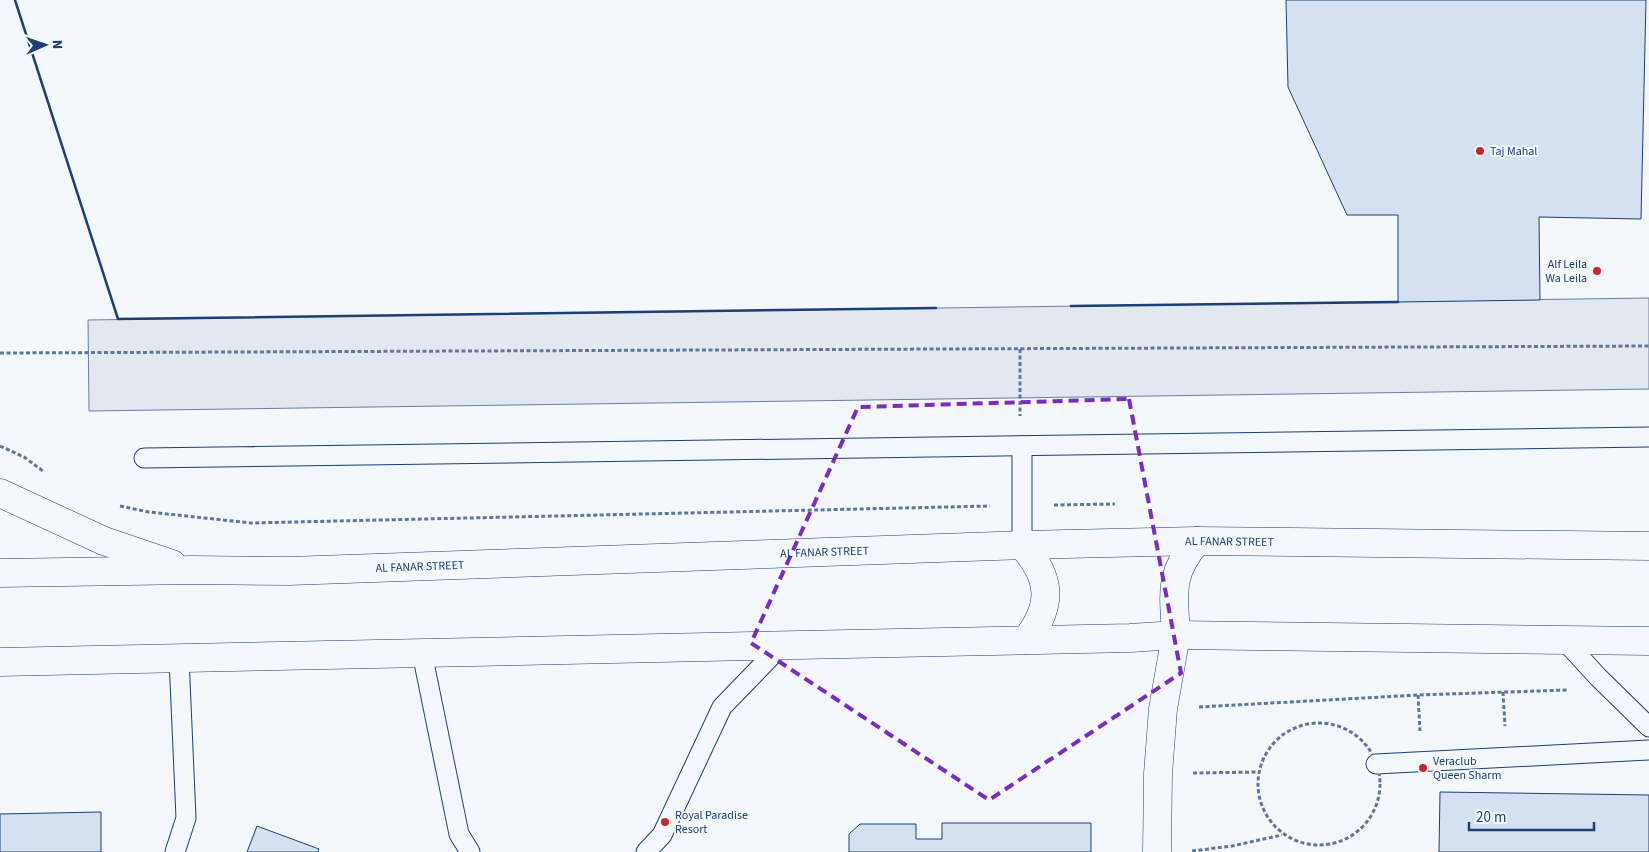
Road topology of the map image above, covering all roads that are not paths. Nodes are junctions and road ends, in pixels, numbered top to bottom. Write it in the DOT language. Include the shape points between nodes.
graph roads {
  1 [pos="1649,437"];
  2 [pos="1022,446"];
  3 [pos="144,458"];
  4 [pos="0,493"];
  5 [pos="1197,541"];
  6 [pos="1022,545"];
  7 [pos="1649,546"];
  8 [pos="193,570"];
  9 [pos="0,573"];
  10 [pos="1176,635"];
  11 [pos="1026,640"];
  12 [pos="1565,641"];
  13 [pos="1649,641"];
  14 [pos="782,645"];
  15 [pos="422,653"];
  16 [pos="179,658"];
  17 [pos="0,662"];
  18 [pos="1649,727"];
  19 [pos="1649,750"];
  20 [pos="1376,764"];
  21 [pos="175,852"];
  22 [pos="470,852"];
  23 [pos="646,852"];
  24 [pos="1157,852"];
  1 -- 2 [label="lane"];
  2 -- 3 [label="lane"];
  2 -- 6 [label="lane"];
  4 -- 8 [label="main road" via="104,542"];
  5 -- 6 [label="main road, AL FANAR STREET"];
  5 -- 7 [label="main road, AL FANAR STREET"];
  5 -- 10 [label="main road" via="1177,572 1174,591"];
  6 -- 8 [label="main road, AL FANAR STREET" via="289,571"];
  6 -- 11 [label="main road" via="1043,574 1046,592 1038,626"];
  8 -- 9 [label="main road, AL FANAR STREET"];
  10 -- 11 [label="main road"];
  10 -- 12 [label="main road"];
  10 -- 24 [label="main road" via="1163,709"];
  11 -- 14 [label="main road"];
  12 -- 13 [label="main road"];
  12 -- 18 [label="lane"];
  14 -- 15 [label="main road"];
  14 -- 23 [label="lane" via="722,707 662,835"];
  15 -- 16 [label="main road"];
  15 -- 22 [label="lane" via="459,834"];
  16 -- 17 [label="main road"];
  16 -- 21 [label="lane" via="186,818"];
  19 -- 20 [label="lane"];
}
